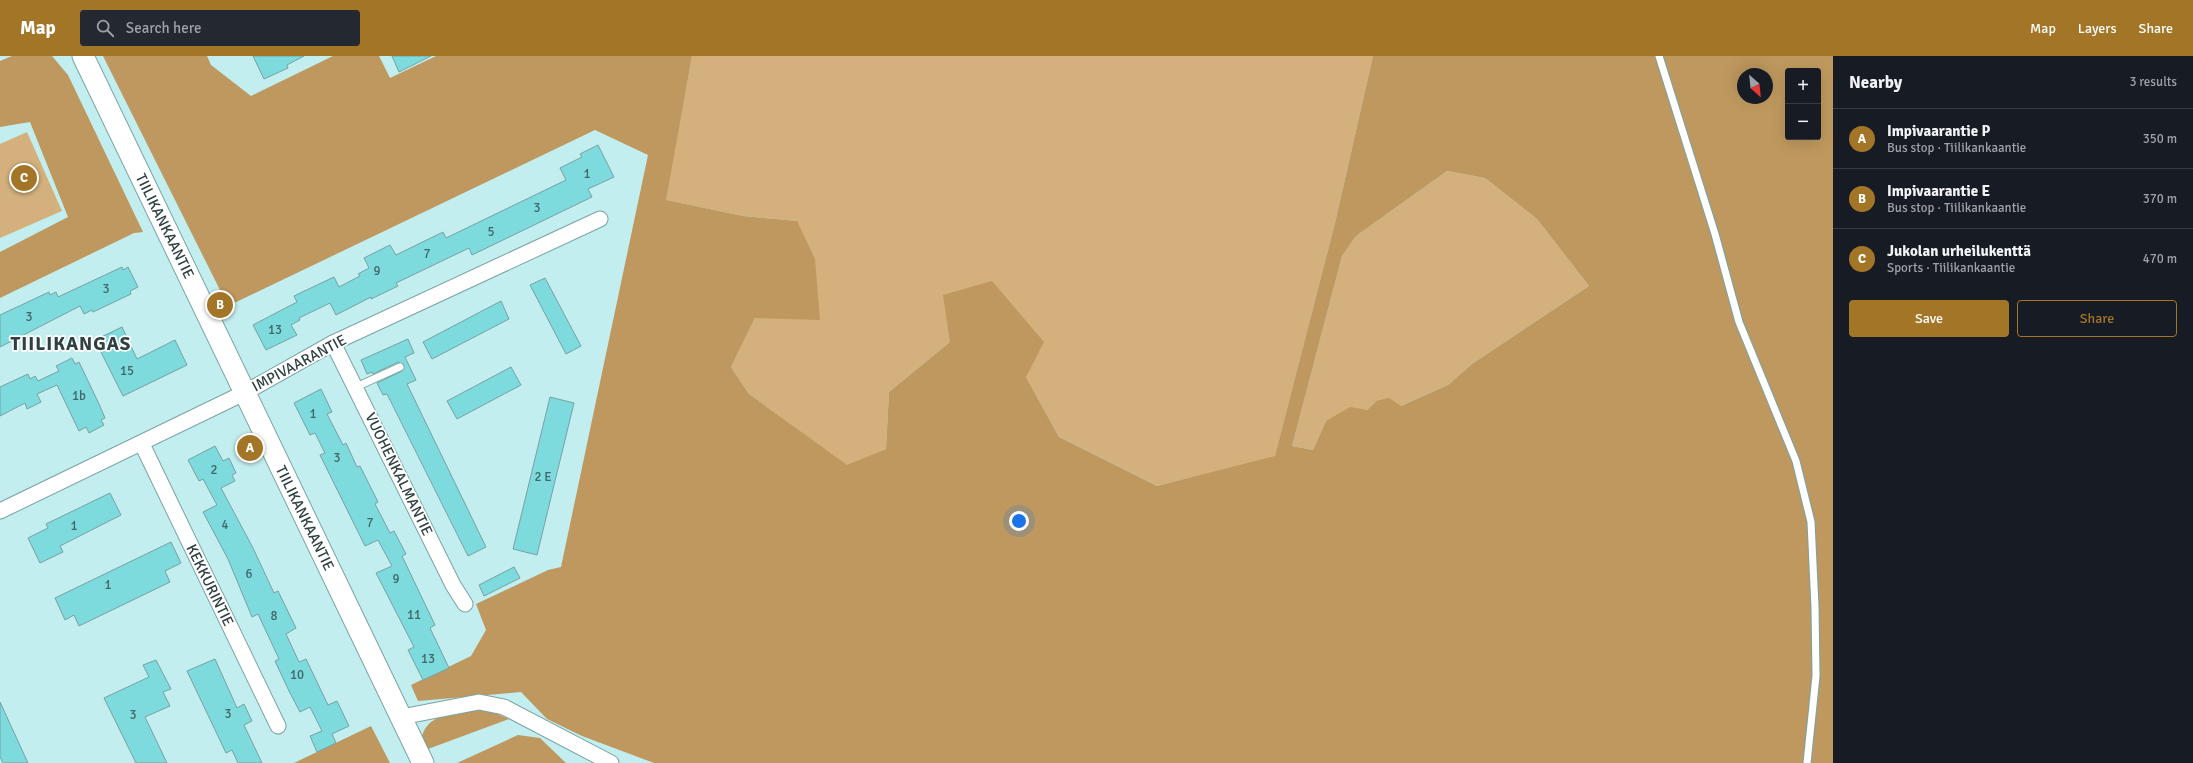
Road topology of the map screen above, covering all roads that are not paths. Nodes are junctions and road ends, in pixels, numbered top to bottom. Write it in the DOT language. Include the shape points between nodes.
graph roads {
  1 [pos="83,56"];
  2 [pos="1659,56"];
  3 [pos="600,219"];
  4 [pos="333,344"];
  5 [pos="400,367"];
  6 [pos="356,387"];
  7 [pos="244,392"];
  8 [pos="142,444"];
  9 [pos="1,510"];
  10 [pos="465,604"];
  11 [pos="401,717"];
  12 [pos="278,726"];
  13 [pos="423,763"];
  14 [pos="610,763"];
  15 [pos="1807,763"];
  1 -- 7 [label="street, TIILIKANKAANTIE"];
  2 -- 15 [label="lane" via="1715,234 1739,322 1796,461 1810,522 1816,676"];
  3 -- 4 [label="street, IMPIVAARANTIE"];
  4 -- 6 [label="street, VUOHENKALMANTIE"];
  4 -- 7 [label="street, IMPIVAARANTIE"];
  5 -- 6 [label="lane"];
  6 -- 10 [label="street, VUOHENKALMANTIE" via="453,585"];
  7 -- 8 [label="street, IMPIVAARANTIE"];
  7 -- 11 [label="street, TIILIKANKAANTIE"];
  8 -- 9 [label="street, IMPIVAARANTIE"];
  8 -- 12 [label="street, KEKKURINTIE"];
  11 -- 13 [label="street, TIILIKANKAANTIE"];
  11 -- 14 [label="street" via="479,702 504,708"];
}
